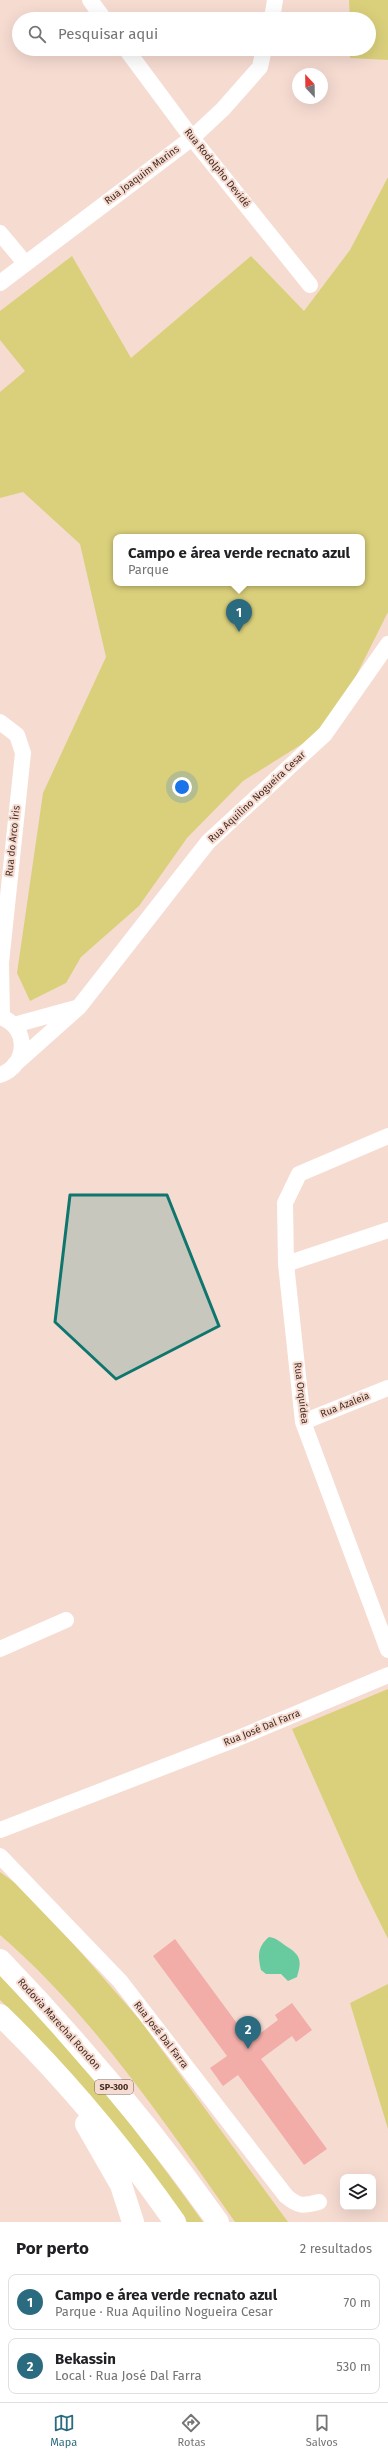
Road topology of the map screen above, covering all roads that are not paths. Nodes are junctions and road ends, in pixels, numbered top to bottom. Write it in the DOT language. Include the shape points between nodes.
graph roads {
  1 [pos="90,0"];
  2 [pos="275,0"];
  3 [pos="99,12"];
  4 [pos="273,12"];
  5 [pos="131,56"];
  6 [pos="262,56"];
  7 [pos="192,138"];
  8 [pos="0,233"];
  9 [pos="25,263"];
  10 [pos="0,283"];
  11 [pos="310,285"];
  12 [pos="388,644"];
  13 [pos="0,722"];
  14 [pos="79,1006"];
  15 [pos="5,1020"];
  16 [pos="15,1064"];
  17 [pos="0,1075"];
  18 [pos="388,1136"];
  19 [pos="388,1230"];
  20 [pos="286,1264"];
  21 [pos="388,1388"];
  22 [pos="303,1422"];
  23 [pos="66,1620"];
  24 [pos="0,1649"];
  25 [pos="388,1650"];
  26 [pos="388,1675"];
  27 [pos="0,1830"];
  28 [pos="0,1856"];
  29 [pos="0,1960"];
  30 [pos="0,2015"];
  31 [pos="40,2056"];
  32 [pos="319,2202"];
  33 [pos="217,2221"];
  34 [pos="133,2222"];
  35 [pos="175,2222"];
  1 -- 3 [label="street"];
  2 -- 4 [label="street"];
  5 -- 7 [label="street, Rua Rodolpho Devidé"];
  6 -- 7 [label="street, Rua Joaquim Marins" via="260,67 223,109"];
  7 -- 9 [label="street, Rua Joaquim Marins"];
  7 -- 11 [label="street, Rua Rodolpho Devidé"];
  8 -- 9 [label="street"];
  9 -- 10 [label="street, Rua Joaquim Marins"];
  12 -- 14 [label="street, Rua Aquilino Nogueira Cesar" via="325,734 208,842"];
  13 -- 15 [label="street, Rua do Arco Íris" via="17,735 23,753 1,963"];
  14 -- 15 [label="street"];
  14 -- 16 [label="street, Rua Aquilino Nogueira Cesar"];
  15 -- 16 [label="street" via="22,1042 22,1055"];
  16 -- 17 [label="street, Rua Aquilino Nogueira Cesar"];
  18 -- 20 [label="street, Rua Orquídea" via="299,1174 285,1203"];
  19 -- 20 [label="street"];
  20 -- 22 [label="street, Rua Orquídea"];
  21 -- 22 [label="street, Rua Azaleia"];
  22 -- 25 [label="street, Rua Orquídea"];
  23 -- 24 [label="street"];
  26 -- 27 [label="street, Rua José Dal Farra" via="236,1739"];
  28 -- 32 [label="street, Rua José Dal Farra" via="120,1981 286,2196 296,2205"];
  29 -- 33 [label="highway, Rodovia Marechal Rondon / SP-300" via="68,2031"];
  30 -- 31 [label="highway"];
  31 -- 34 [label="highway" via="106,2156 121,2185"];
  31 -- 35 [label="highway" via="108,2133"];
}
